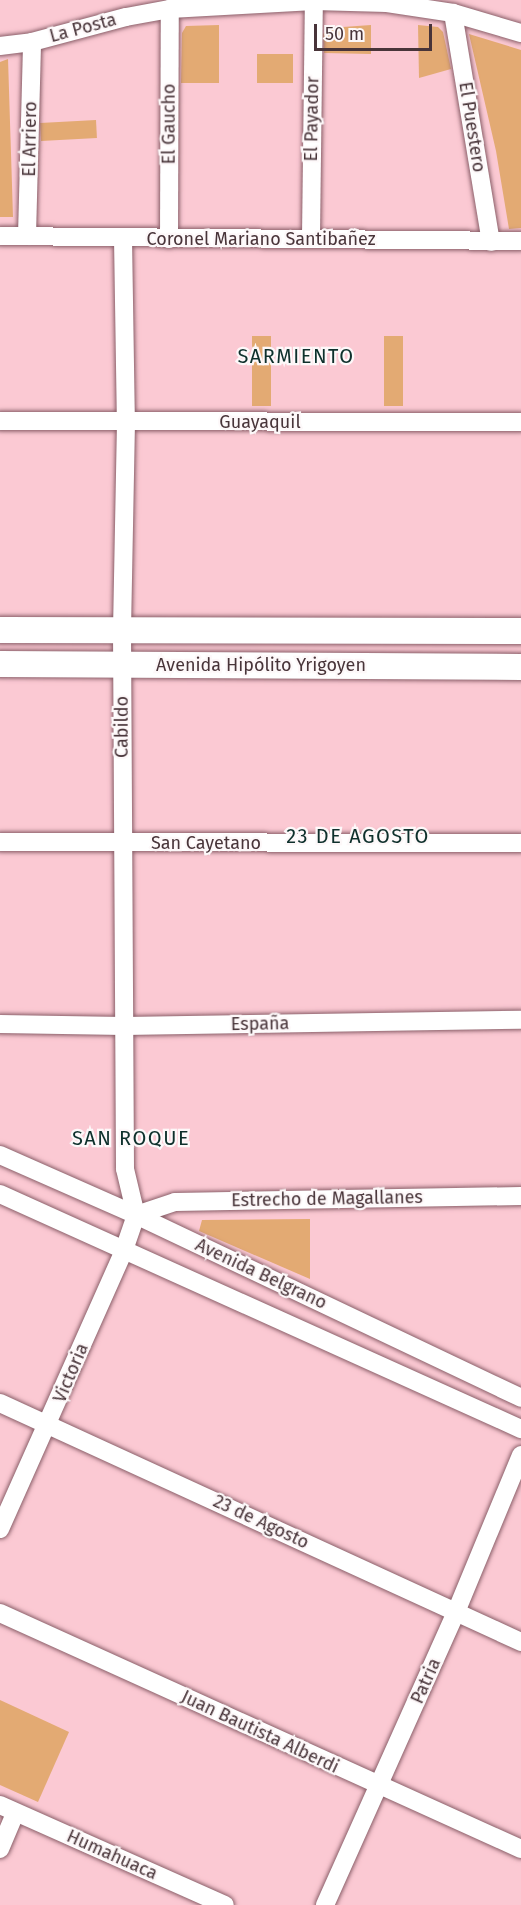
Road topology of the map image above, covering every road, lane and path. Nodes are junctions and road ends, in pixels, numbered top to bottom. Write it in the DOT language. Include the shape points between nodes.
graph roads {
  1 [pos="314,1"];
  2 [pos="170,9"];
  3 [pos="453,13"];
  4 [pos="521,33"];
  5 [pos="32,42"];
  6 [pos="0,46"];
  7 [pos="0,236"];
  8 [pos="27,236"];
  9 [pos="123,237"];
  10 [pos="311,237"];
  11 [pos="169,239"];
  12 [pos="521,241"];
  13 [pos="491,242"];
  14 [pos="0,421"];
  15 [pos="126,422"];
  16 [pos="521,422"];
  17 [pos="0,630"];
  18 [pos="122,631"];
  19 [pos="521,631"];
  20 [pos="0,664"];
  21 [pos="122,664"];
  22 [pos="521,667"];
  23 [pos="0,842"];
  24 [pos="521,843"];
  25 [pos="122,844"];
  26 [pos="521,1020"];
  27 [pos="0,1024"];
  28 [pos="124,1026"];
  29 [pos="0,1155"];
  30 [pos="0,1194"];
  31 [pos="521,1196"];
  32 [pos="136,1215"];
  33 [pos="124,1250"];
  34 [pos="521,1398"];
  35 [pos="0,1403"];
  36 [pos="49,1424"];
  37 [pos="521,1429"];
  38 [pos="521,1455"];
  39 [pos="0,1529"];
  40 [pos="456,1612"];
  41 [pos="0,1613"];
  42 [pos="521,1641"];
  43 [pos="380,1787"];
  44 [pos="8,1809"];
  45 [pos="0,1849"];
  46 [pos="521,1850"];
  47 [pos="225,1905"];
  48 [pos="326,1905"];
  1 -- 2 [label="street, La Posta"];
  1 -- 3 [label="street, La Posta" via="387,3"];
  1 -- 10 [label="street, El Payador"];
  2 -- 5 [label="street, La Posta"];
  2 -- 11 [label="street, El Gaucho"];
  3 -- 4 [label="street, La Posta"];
  3 -- 13 [label="street, El Puestero"];
  5 -- 6 [label="street, La Posta"];
  5 -- 8 [label="street, El Arriero"];
  7 -- 8 [label="street, Coronel Mariano Santibañez"];
  8 -- 9 [label="street, Coronel Mariano Santibañez"];
  9 -- 11 [label="street, Coronel Mariano Santibañez"];
  9 -- 15 [label="street, Cabildo"];
  10 -- 11 [label="street, Coronel Mariano Santibañez"];
  10 -- 13 [label="street, Coronel Mariano Santibañez"];
  12 -- 13 [label="street, Coronel Mariano Santibañez"];
  14 -- 15 [label="street, Guayaquil"];
  15 -- 16 [label="street, Guayaquil"];
  15 -- 18 [label="street, Cabildo"];
  17 -- 18 [label="street, Avenida Hipólito Yrigoyen"];
  18 -- 19 [label="street, Avenida Hipólito Yrigoyen"];
  18 -- 21 [label="street, Cabildo"];
  20 -- 21 [label="street, Avenida Hipólito Yrigoyen"];
  21 -- 22 [label="street, Avenida Hipólito Yrigoyen"];
  21 -- 25 [label="street, Cabildo"];
  23 -- 25 [label="street, San Cayetano"];
  24 -- 25 [label="street, San Cayetano"];
  25 -- 28 [label="street, Cabildo"];
  26 -- 28 [label="street, España"];
  27 -- 28 [label="street, España"];
  28 -- 32 [label="street, Cabildo" via="125,1169"];
  29 -- 32 [label="street, Avenida Belgrano"];
  30 -- 33 [label="street, Avenida Belgrano"];
  31 -- 32 [label="street, Estrecho de Magallanes" via="175,1202"];
  32 -- 33 [label="street, Victoria"];
  32 -- 34 [label="street, Avenida Belgrano"];
  33 -- 36 [label="street, Victoria"];
  33 -- 37 [label="street, Avenida Belgrano"];
  35 -- 36 [label="street, 23 de Agosto"];
  36 -- 39 [label="street, Victoria"];
  36 -- 40 [label="street, 23 de Agosto"];
  38 -- 40 [label="street, Patria"];
  40 -- 42 [label="street, 23 de Agosto"];
  40 -- 43 [label="street, Patria"];
  41 -- 43 [label="street, Juan Bautista Alberdi"];
  43 -- 46 [label="street, Juan Bautista Alberdi"];
  43 -- 48 [label="street, Patria"];
  44 -- 45 [label="street"];
  44 -- 47 [label="street, Humahuaca"];
}
